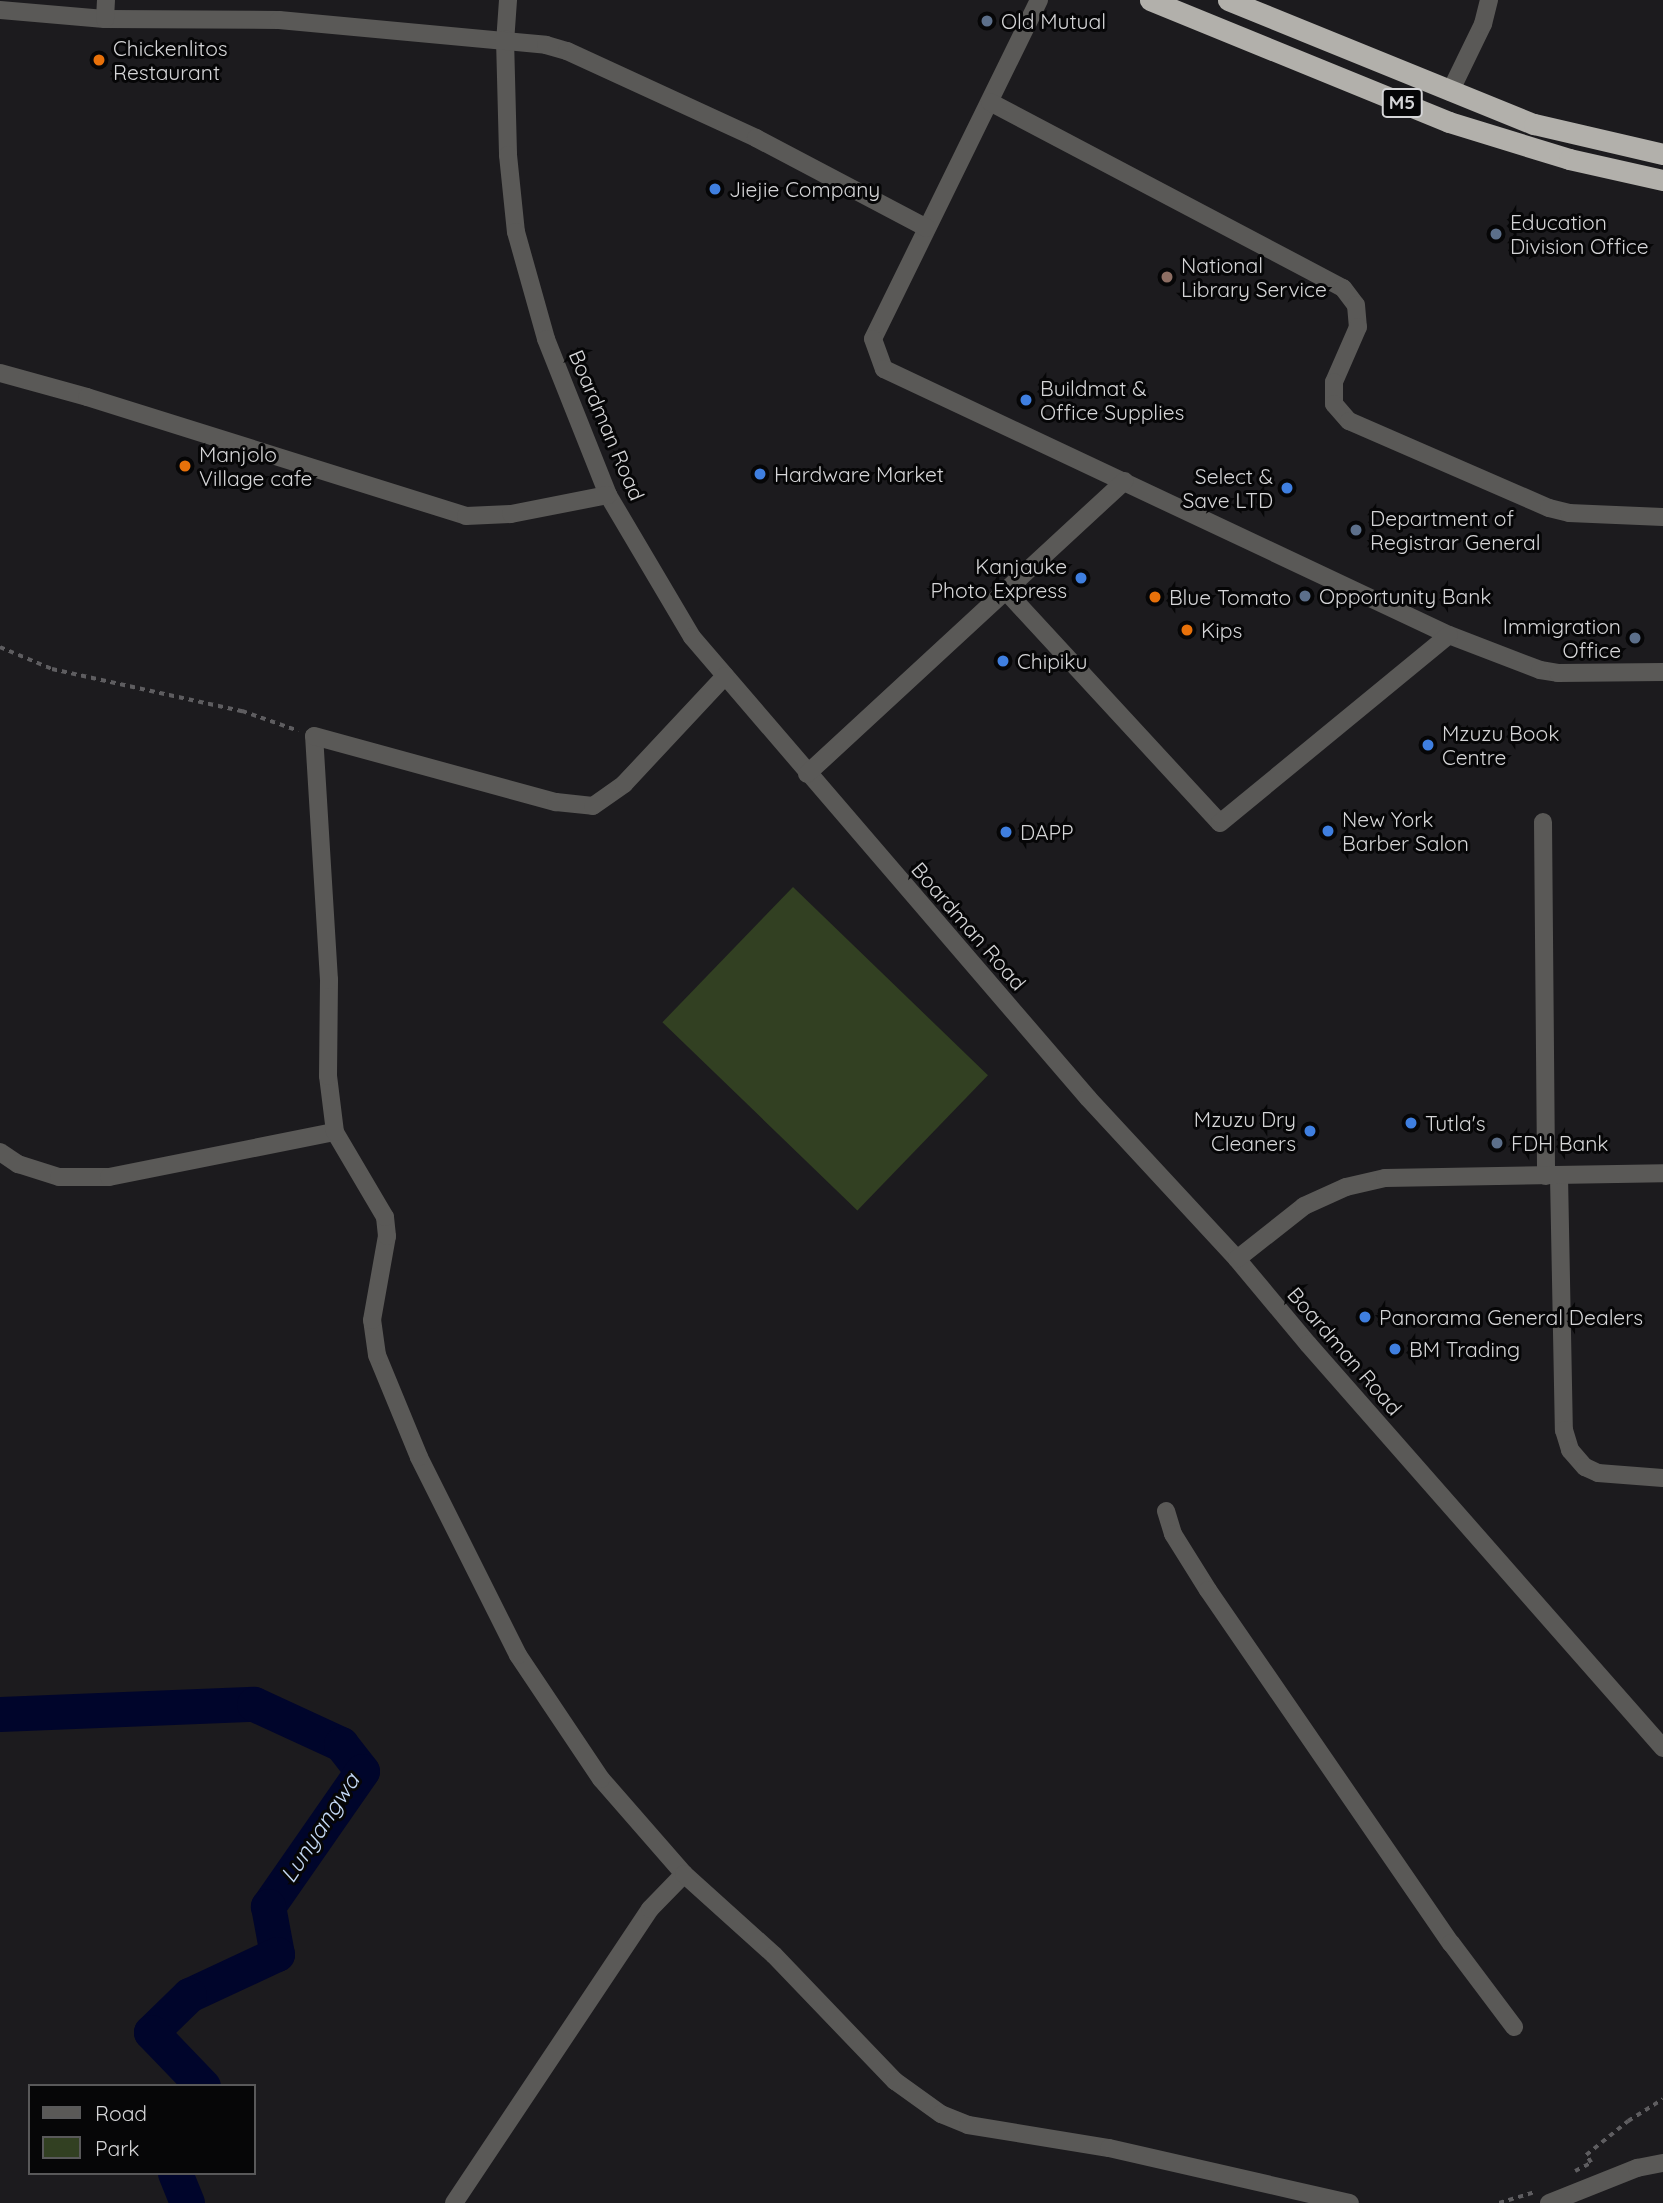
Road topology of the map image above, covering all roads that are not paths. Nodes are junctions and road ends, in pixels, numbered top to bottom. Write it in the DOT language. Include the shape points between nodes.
graph roads {
  1 [pos="106,0"];
  2 [pos="508,0"];
  3 [pos="1039,0"];
  4 [pos="1150,0"];
  5 [pos="1228,0"];
  6 [pos="1489,0"];
  7 [pos="0,10"];
  8 [pos="105,19"];
  9 [pos="505,39"];
  10 [pos="1450,92"];
  11 [pos="990,102"];
  12 [pos="1663,154"];
  13 [pos="1663,180"];
  14 [pos="927,228"];
  15 [pos="0,373"];
  16 [pos="1124,481"];
  17 [pos="608,495"];
  18 [pos="1663,517"];
  19 [pos="1004,589"];
  20 [pos="1449,635"];
  21 [pos="1663,672"];
  22 [pos="725,676"];
  23 [pos="807,774"];
  24 [pos="1542,822"];
  25 [pos="335,1132"];
  26 [pos="0,1152"];
  27 [pos="1663,1173"];
  28 [pos="1553,1176"];
  29 [pos="1237,1259"];
  30 [pos="1663,1478"];
  31 [pos="1166,1511"];
  32 [pos="1663,1748"];
  33 [pos="684,1874"];
  34 [pos="1514,2028"];
  35 [pos="1663,2162"];
  36 [pos="1543,2197"];
  37 [pos="454,2203"];
  38 [pos="1350,2203"];
  1 -- 8 [label="street"];
  2 -- 9 [label="street, Boardman Road"];
  3 -- 11 [label="street"];
  4 -- 13 [label="highway, M5" via="1449,121 1569,159"];
  5 -- 10 [label="highway, M5"];
  6 -- 10 [label="street" via="1483,24"];
  7 -- 8 [label="street"];
  8 -- 9 [label="street" via="279,20"];
  9 -- 14 [label="street" via="567,51 756,138"];
  9 -- 17 [label="street, Boardman Road" via="508,155 516,232 546,338"];
  10 -- 12 [label="highway, M5" via="1534,124"];
  11 -- 14 [label="street"];
  11 -- 18 [label="street" via="1343,288 1356,305 1358,327 1334,382 1334,404 1349,421 1549,508"];
  14 -- 16 [label="street" via="873,339 884,369"];
  15 -- 17 [label="street" via="466,516 511,514"];
  16 -- 19 [label="street"];
  16 -- 20 [label="street"];
  17 -- 22 [label="street, Boardman Road" via="692,637"];
  19 -- 20 [label="street" via="1220,823"];
  19 -- 23 [label="street"];
  20 -- 21 [label="street" via="1539,670"];
  22 -- 23 [label="street, Boardman Road"];
  22 -- 25 [label="street" via="624,784 593,806 556,802 314,736 329,980 328,1076"];
  23 -- 29 [label="street, Boardman Road" via="1088,1098"];
  24 -- 28 [label="street"];
  25 -- 26 [label="street" via="108,1177 60,1177 18,1164"];
  25 -- 33 [label="street" via="385,1217 387,1236 372,1320 377,1355 419,1457 518,1654 601,1779"];
  27 -- 28 [label="street"];
  28 -- 29 [label="street" via="1385,1178 1346,1187 1304,1206"];
  28 -- 30 [label="street" via="1563,1430 1570,1450 1598,1473"];
  29 -- 32 [label="street, Boardman Road"];
  31 -- 34 [label="street" via="1173,1534 1208,1590"];
  33 -- 37 [label="street" via="650,1909"];
  33 -- 38 [label="street" via="774,1955 895,2081 941,2114 968,2125 1109,2148"];
  35 -- 36 [label="street"];
}
